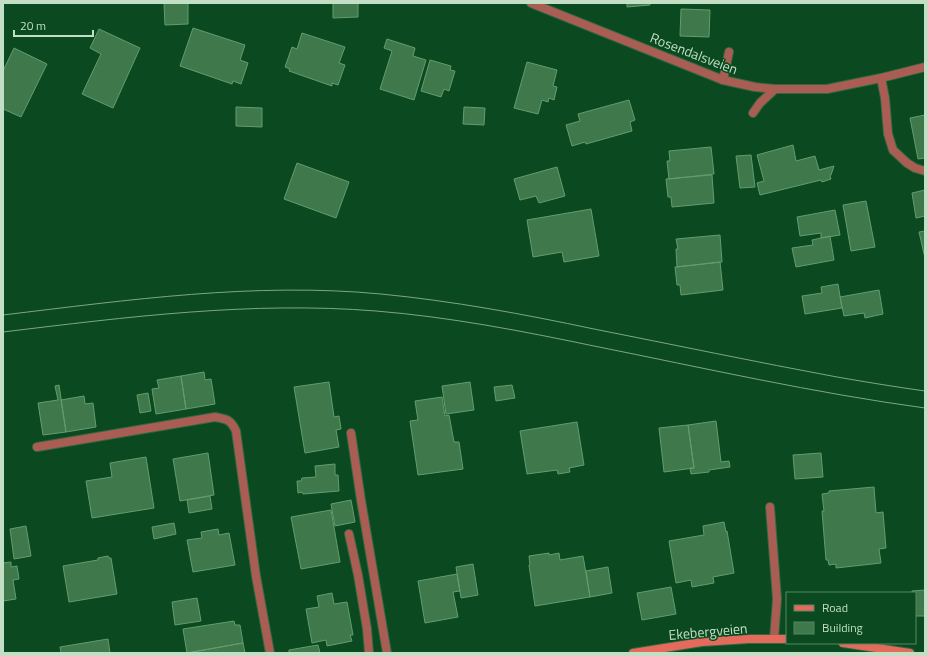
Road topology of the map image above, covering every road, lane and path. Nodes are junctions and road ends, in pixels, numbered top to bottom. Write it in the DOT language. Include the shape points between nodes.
graph roads {
  1 [pos="531,3"];
  2 [pos="729,52"];
  3 [pos="925,67"];
  4 [pos="880,78"];
  5 [pos="723,80"];
  6 [pos="775,89"];
  7 [pos="753,113"];
  8 [pos="925,171"];
  9 [pos="351,433"];
  10 [pos="38,447"];
  11 [pos="770,507"];
  12 [pos="349,534"];
  13 [pos="774,639"];
  14 [pos="786,639"];
  15 [pos="850,644"];
  16 [pos="270,653"];
  17 [pos="369,653"];
  18 [pos="387,653"];
  19 [pos="633,653"];
  20 [pos="910,653"];
  1 -- 5 [label="street, Rosendalsveien"];
  2 -- 5 [label="street"];
  3 -- 4 [label="street, Rosendalsveien"];
  4 -- 6 [label="street, Rosendalsveien" via="827,89"];
  4 -- 8 [label="street" via="885,98 888,134 893,150 907,163"];
  5 -- 6 [label="street, Rosendalsveien"];
  6 -- 7 [label="street"];
  9 -- 18 [label="street"];
  10 -- 16 [label="street" via="215,417 232,423 236,431 256,576"];
  11 -- 13 [label="street" via="777,599"];
  12 -- 17 [label="street" via="358,575"];
  13 -- 14 [label="main road, Ekebergveien"];
  13 -- 19 [label="main road, Ekebergveien" via="702,642"];
  15 -- 20 [label="main road"];
}
